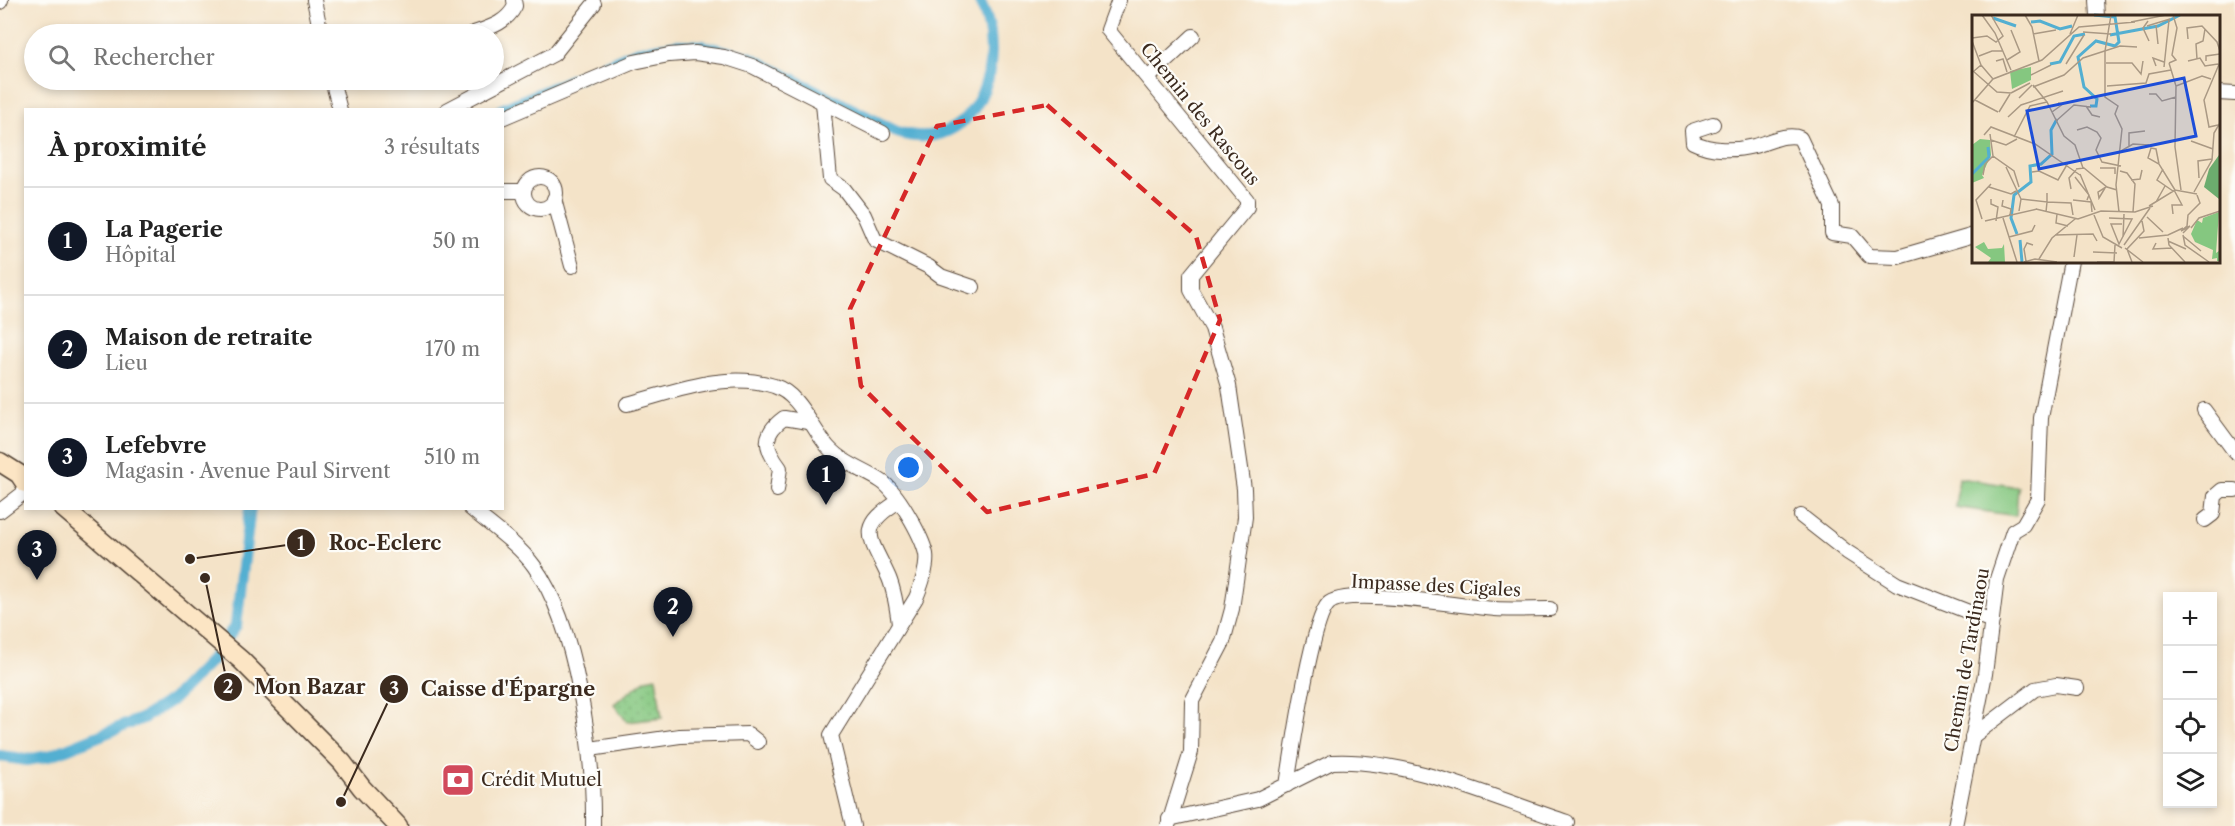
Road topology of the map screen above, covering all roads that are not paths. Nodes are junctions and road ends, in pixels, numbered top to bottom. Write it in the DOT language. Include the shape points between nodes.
graph roads {
  1 [pos="314,0"];
  2 [pos="514,0"];
  3 [pos="1119,0"];
  4 [pos="2096,0"];
  5 [pos="594,4"];
  6 [pos="2097,15"];
  7 [pos="319,24"];
  8 [pos="499,24"];
  9 [pos="1194,36"];
  10 [pos="1148,78"];
  11 [pos="504,80"];
  12 [pos="337,90"];
  13 [pos="485,90"];
  14 [pos="2220,93"];
  15 [pos="2235,94"];
  16 [pos="823,103"];
  17 [pos="340,108"];
  18 [pos="451,108"];
  19 [pos="504,117"];
  20 [pos="1713,124"];
  21 [pos="883,132"];
  22 [pos="504,191"];
  23 [pos="524,191"];
  24 [pos="554,199"];
  25 [pos="1972,236"];
  26 [pos="2070,262"];
  27 [pos="572,266"];
  28 [pos="973,287"];
  29 [pos="627,404"];
  30 [pos="2204,410"];
  31 [pos="808,422"];
  32 [pos="2235,452"];
  33 [pos="0,462"];
  34 [pos="0,470"];
  35 [pos="24,482"];
  36 [pos="24,482"];
  37 [pos="777,490"];
  38 [pos="2235,490"];
  39 [pos="24,493"];
  40 [pos="14,501"];
  41 [pos="899,501"];
  42 [pos="65,510"];
  43 [pos="472,510"];
  44 [pos="0,511"];
  45 [pos="0,516"];
  46 [pos="1801,516"];
  47 [pos="2205,520"];
  48 [pos="1550,609"];
  49 [pos="1992,621"];
  50 [pos="899,624"];
  51 [pos="2078,688"];
  52 [pos="1972,737"];
  53 [pos="758,741"];
  54 [pos="590,749"];
  55 [pos="1287,785"];
  56 [pos="1567,822"];
  57 [pos="1168,823"];
  58 [pos="404,824"];
  59 [pos="593,826"];
  60 [pos="853,826"];
  61 [pos="1955,826"];
  1 -- 7 [label="street"];
  2 -- 8 [label="street" via="511,14"];
  3 -- 10 [label="street, Chemin des Rascous" via="1108,30"];
  4 -- 6 [label="street"];
  5 -- 11 [label="street" via="554,54"];
  9 -- 10 [label="street"];
  10 -- 57 [label="street, Chemin des Rascous" via="1247,200 1247,207 1191,275 1191,290 1212,328 1229,386 1245,517 1232,609 1223,642 1192,701 1191,752"];
  12 -- 17 [label="street"];
  13 -- 18 [label="street"];
  14 -- 15 [label="street"];
  16 -- 19 [label="street" via="752,66 695,53 634,62"];
  16 -- 21 [label="street"];
  16 -- 28 [label="street" via="830,179 844,189 864,215 875,240 941,276"];
  20 -- 25 [label="street" via="1692,131 1693,142 1727,150 1789,136 1800,138 1832,206 1832,232 1852,236 1869,256 1898,256"];
  22 -- 23 [label="street"];
  23 -- 24 [label="street" via="529,205 538,208 548,206"];
  23 -- 24 [label="street" via="528,182 543,177 552,183"];
  24 -- 27 [label="street"];
  26 -- 49 [label="street, Chemin de Tardinaou" via="2041,418 2038,499 2023,525 2013,531 1997,579"];
  29 -- 31 [label="street" via="730,380 777,387 801,407"];
  30 -- 32 [label="street"];
  31 -- 37 [label="street" via="784,417 770,428 767,440 771,456 780,468"];
  31 -- 41 [label="street" via="830,449 884,483"];
  33 -- 35 [label="street"];
  34 -- 36 [label="street"];
  38 -- 47 [label="street" via="2222,490 2215,496 2212,514"];
  39 -- 40 [label="street"];
  40 -- 44 [label="street"];
  40 -- 45 [label="street"];
  41 -- 50 [label="street" via="926,555 920,589"];
  41 -- 50 [label="street" via="874,521 870,542 895,596"];
  42 -- 58 [label="street" via="289,705 362,788"];
  43 -- 54 [label="street" via="533,565 545,583 567,643"];
  46 -- 49 [label="street" via="1897,584"];
  48 -- 55 [label="street, Impasse des Cigales" via="1496,609 1369,596 1329,602 1310,663"];
  49 -- 52 [label="street, Chemin de Tardinaou"];
  50 -- 60 [label="street" via="831,735"];
  51 -- 52 [label="street" via="2034,689"];
  52 -- 61 [label="street, Chemin de Tardinaou"];
  53 -- 54 [label="street" via="748,734 680,736"];
  54 -- 59 [label="street"];
  55 -- 56 [label="street" via="1332,762 1409,769"];
  55 -- 57 [label="street" via="1258,799"];
}
